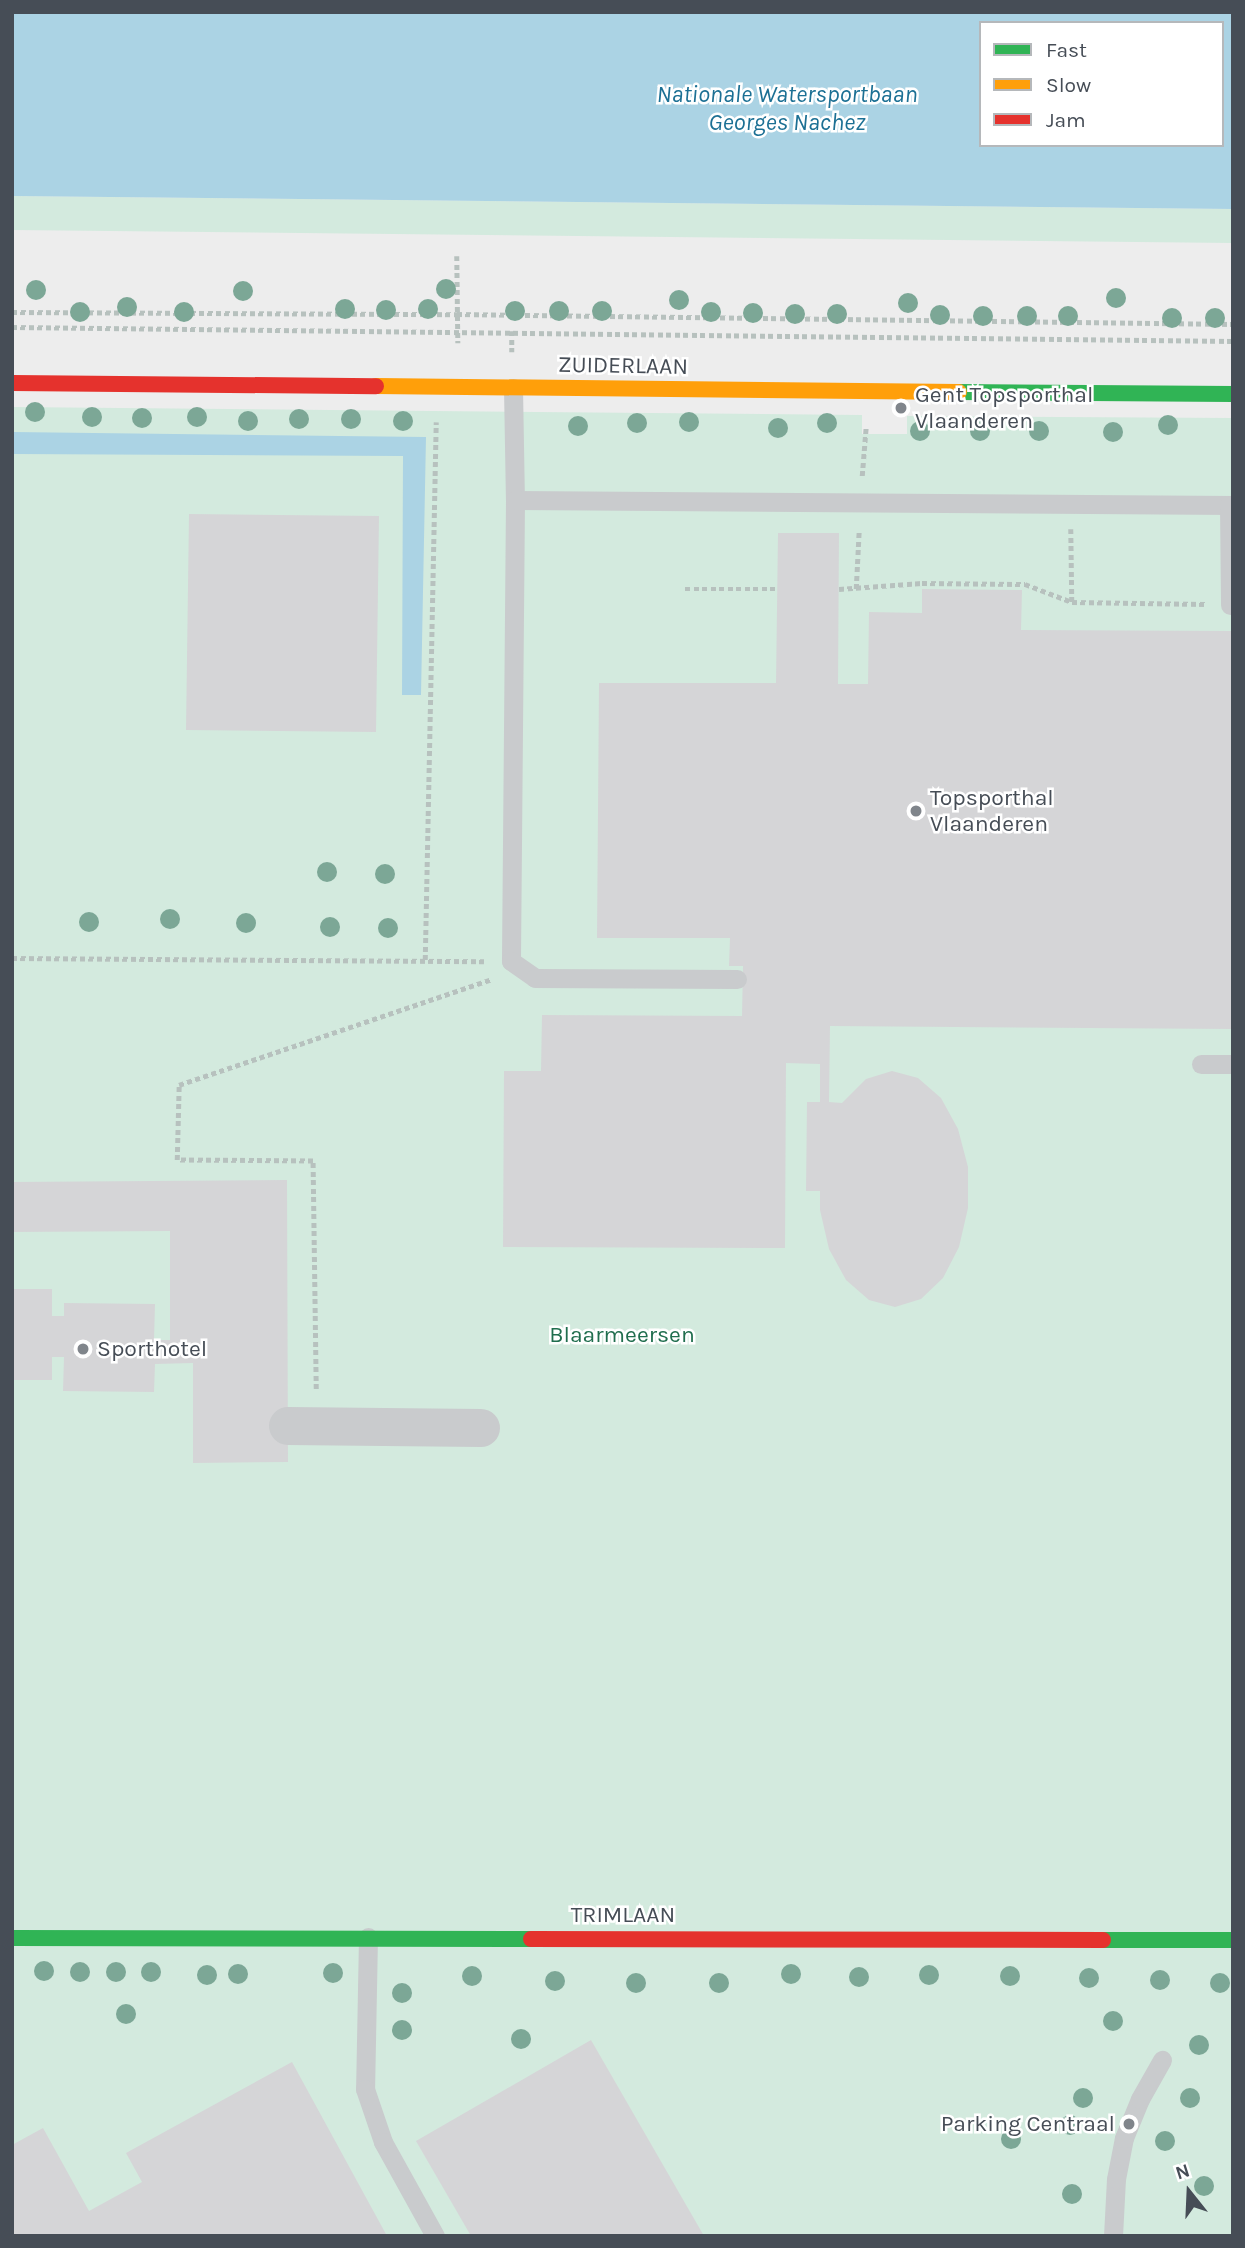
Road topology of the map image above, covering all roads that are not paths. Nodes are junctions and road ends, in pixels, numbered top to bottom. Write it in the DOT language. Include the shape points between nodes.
graph roads {
  1 [pos="12,383"];
  2 [pos="513,388"];
  3 [pos="1233,394"];
  4 [pos="515,500"];
  5 [pos="1231,505"];
  6 [pos="1230,605"];
  7 [pos="737,979"];
  8 [pos="1201,1064"];
  9 [pos="1233,1064"];
  10 [pos="302,1426"];
  11 [pos="481,1428"];
  12 [pos="368,1937"];
  13 [pos="12,1938"];
  14 [pos="1233,1940"];
  15 [pos="1162,2060"];
  16 [pos="435,2236"];
  17 [pos="1113,2236"];
  1 -- 2 [label="street, ZUIDERLAAN"];
  2 -- 3 [label="street, ZUIDERLAAN"];
  2 -- 4 [label="lane"];
  4 -- 5 [label="lane"];
  4 -- 7 [label="lane" via="511,961 535,978"];
  5 -- 6 [label="lane"];
  8 -- 9 [label="lane"];
  10 -- 11 [label="street"];
  12 -- 13 [label="street, TRIMLAAN"];
  12 -- 14 [label="street, TRIMLAAN"];
  12 -- 16 [label="lane" via="365,2089 383,2142"];
  15 -- 17 [label="lane" via="1124,2138"];
}
